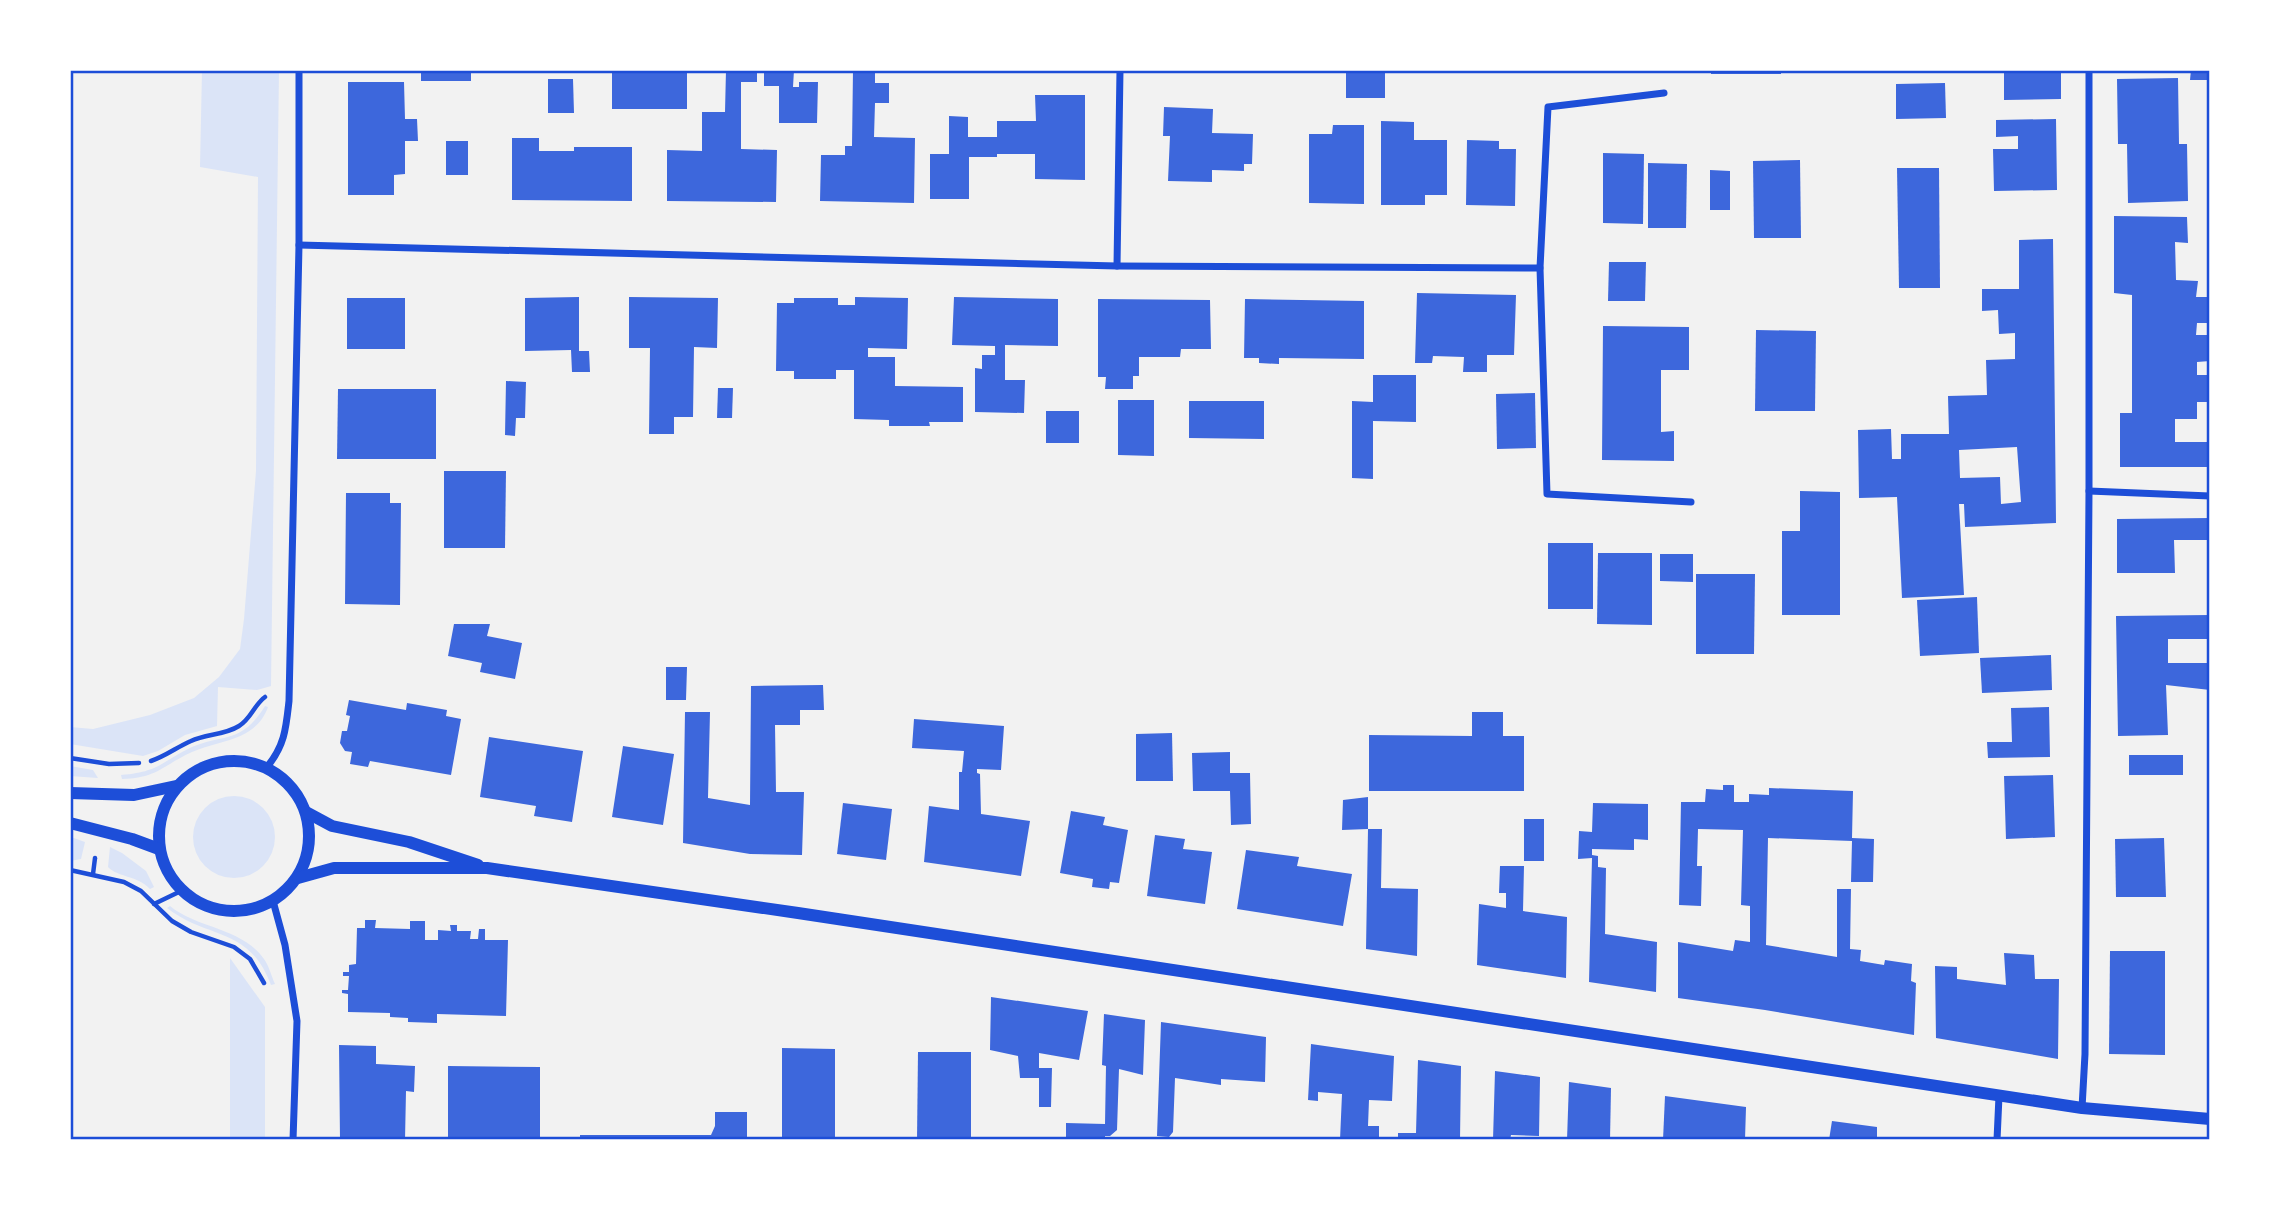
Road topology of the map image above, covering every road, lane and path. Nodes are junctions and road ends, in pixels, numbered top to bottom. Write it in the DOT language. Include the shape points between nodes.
graph roads {
  1 [pos="299,70"];
  2 [pos="1121,70"];
  3 [pos="2089,70"];
  4 [pos="1664,93"];
  5 [pos="299,245"];
  6 [pos="1117,266"];
  7 [pos="1540,268"];
  8 [pos="2089,491"];
  9 [pos="2210,496"];
  10 [pos="1691,502"];
  11 [pos="289,701"];
  12 [pos="70,758"];
  13 [pos="267,767"];
  14 [pos="176,786"];
  15 [pos="70,793"];
  16 [pos="306,812"];
  17 [pos="70,823"];
  18 [pos="159,849"];
  19 [pos="487,869"];
  20 [pos="70,870"];
  21 [pos="298,877"];
  22 [pos="181,891"];
  23 [pos="273,901"];
  24 [pos="154,904"];
  25 [pos="267,988"];
  26 [pos="1999,1096"];
  27 [pos="2082,1108"];
  28 [pos="2210,1119"];
  29 [pos="293,1140"];
  30 [pos="1997,1140"];
  1 -- 5 [label="street"];
  2 -- 6 [label="street"];
  3 -- 8 [label="street"];
  4 -- 7 [label="street" via="1548,107"];
  5 -- 6 [label="street"];
  5 -- 11 [label="street"];
  6 -- 7 [label="street"];
  7 -- 10 [label="street" via="1547,494"];
  8 -- 9 [label="street"];
  8 -- 27 [label="street"];
  11 -- 12 [label="path" via="265,696 240,726 191,741 148,762 109,764"];
  11 -- 13 [label="street" via="285,736"];
  13 -- 14 [label="street" via="243,760 218,761 195,770"];
  13 -- 16 [label="street" via="290,786"];
  14 -- 15 [label="street" via="134,795"];
  14 -- 18 [label="street" via="158,827"];
  16 -- 19 [label="street" via="332,826 409,842"];
  16 -- 21 [label="street" via="310,834"];
  17 -- 18 [label="street"];
  18 -- 22 [label="street" via="166,872"];
  19 -- 21 [label="street" via="334,868"];
  19 -- 26 [label="street"];
  20 -- 24 [label="path" via="124,882"];
  21 -- 23 [label="street"];
  22 -- 23 [label="street" via="201,905 225,911 250,910"];
  22 -- 24 [label="path"];
  23 -- 29 [label="street" via="297,1021"];
  24 -- 25 [label="path" via="191,932 234,947 250,959"];
  26 -- 27 [label="street"];
  26 -- 30 [label="street"];
  27 -- 28 [label="street"];
}
